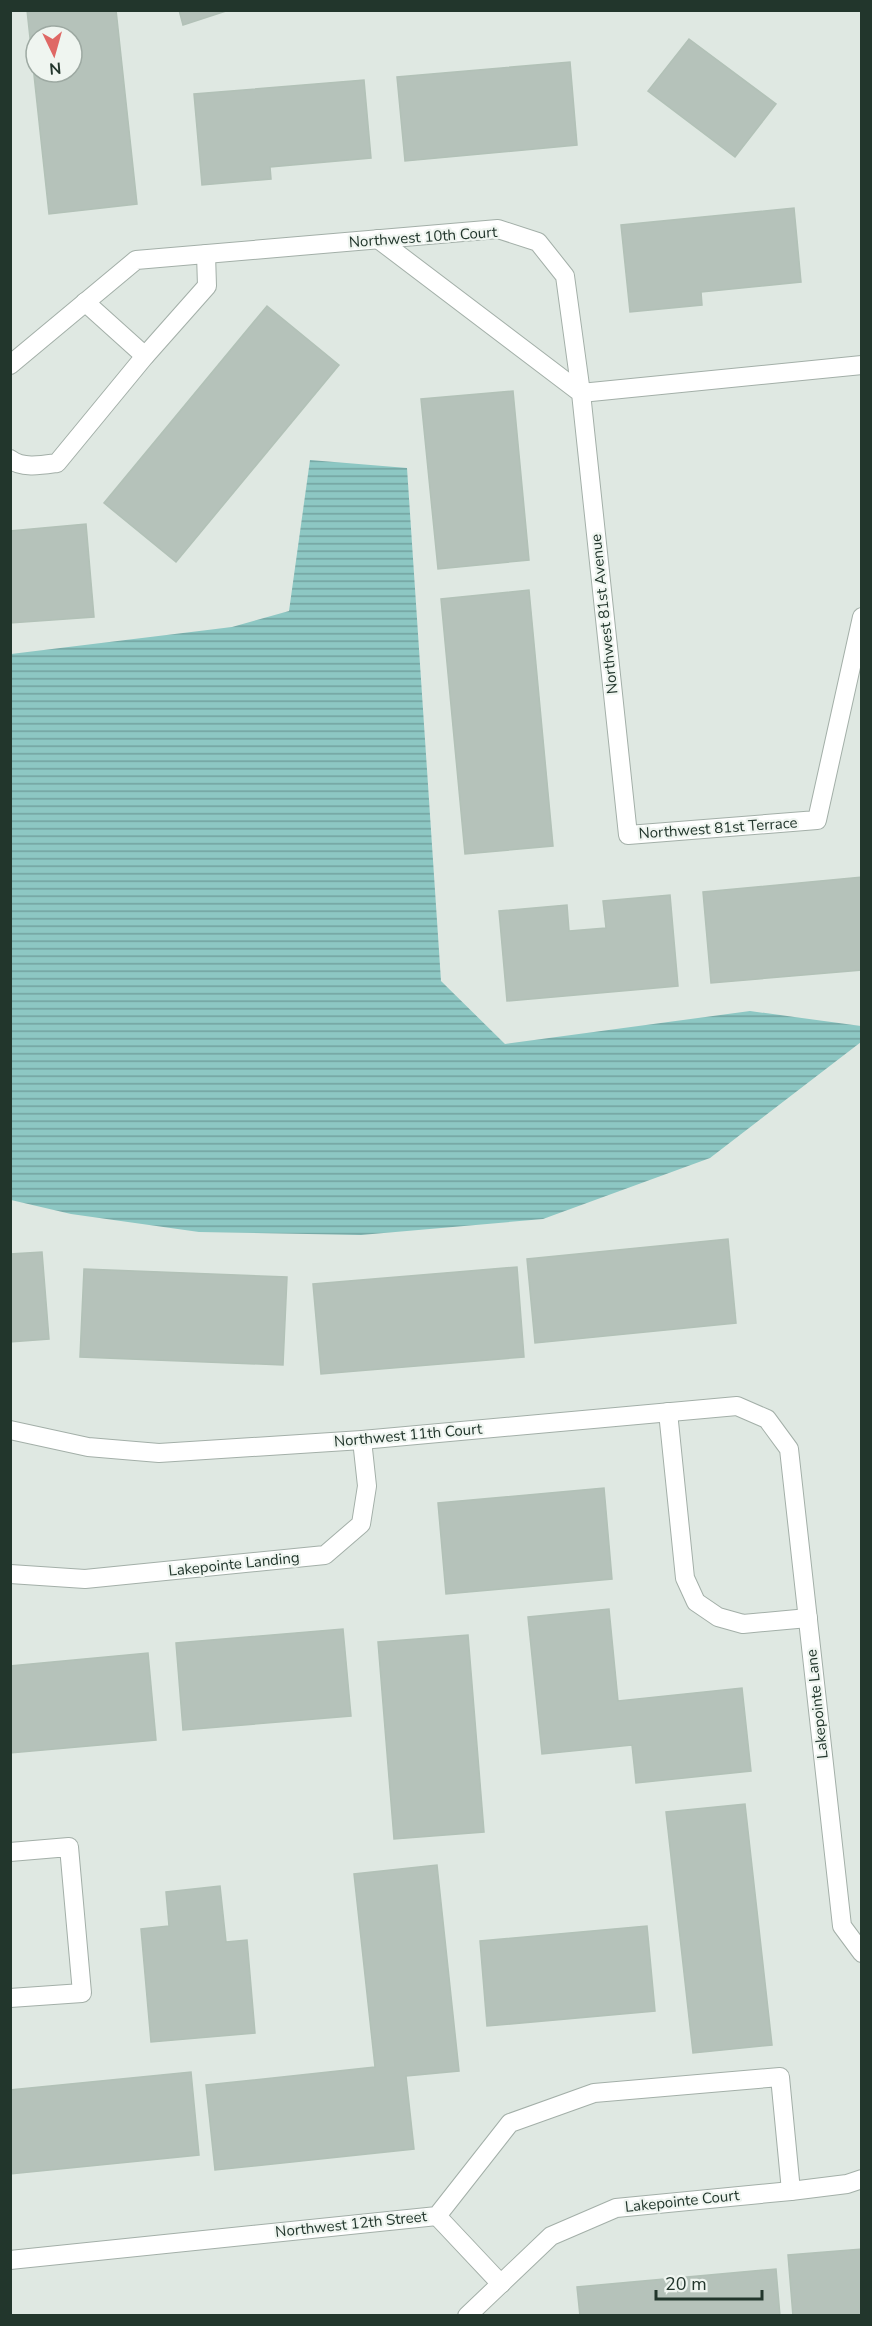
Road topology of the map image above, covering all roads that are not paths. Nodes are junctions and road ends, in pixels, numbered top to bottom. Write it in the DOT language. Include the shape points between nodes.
graph roads {
  1 [pos="378,239"];
  2 [pos="206,254"];
  3 [pos="85,302"];
  4 [pos="145,356"];
  5 [pos="10,365"];
  6 [pos="861,365"];
  7 [pos="581,393"];
  8 [pos="10,459"];
  9 [pos="861,617"];
  10 [pos="627,835"];
  11 [pos="668,1412"];
  12 [pos="10,1430"];
  13 [pos="362,1440"];
  14 [pos="789,1449"];
  15 [pos="10,1574"];
  16 [pos="808,1618"];
  17 [pos="10,1852"];
  18 [pos="861,1953"];
  19 [pos="10,1998"];
  20 [pos="861,2179"];
  21 [pos="791,2190"];
  22 [pos="437,2216"];
  23 [pos="10,2260"];
  24 [pos="501,2284"];
  25 [pos="467,2316"];
  1 -- 2 [label="street, Northwest 10th Court"];
  1 -- 7 [label="street"];
  1 -- 7 [label="street, Northwest 10th Court" via="498,229 538,242 565,276"];
  2 -- 3 [label="street, Northwest 10th Court" via="136,260"];
  2 -- 4 [label="street" via="207,286"];
  3 -- 4 [label="street"];
  3 -- 5 [label="street, Northwest 10th Court"];
  4 -- 8 [label="street" via="57,463 39,466"];
  6 -- 7 [label="street"];
  7 -- 10 [label="street, Northwest 81st Avenue"];
  9 -- 10 [label="street, Northwest 81st Terrace" via="817,820"];
  11 -- 13 [label="street, Northwest 11th Court"];
  11 -- 14 [label="street, Northwest 11th Court" via="737,1406 767,1419"];
  11 -- 16 [label="street" via="685,1578 696,1602 718,1617 743,1624"];
  12 -- 13 [label="street, Northwest 11th Court" via="88,1447 159,1453"];
  13 -- 15 [label="street, Lakepointe Landing" via="367,1486 361,1524 325,1555 85,1580"];
  14 -- 16 [label="street, Lakepointe Lane"];
  16 -- 18 [label="street, Lakepointe Lane" via="842,1926"];
  17 -- 19 [label="street" via="69,1847 82,1993"];
  20 -- 21 [label="street, Lakepointe Court"];
  21 -- 22 [label="street, Northwest 12th Street" via="780,2077 594,2093 510,2123"];
  21 -- 24 [label="street, Lakepointe Court" via="615,2208 551,2236"];
  22 -- 23 [label="street, Northwest 12th Street"];
  22 -- 24 [label="street"];
  24 -- 25 [label="street, Lakepointe Court"];
}
